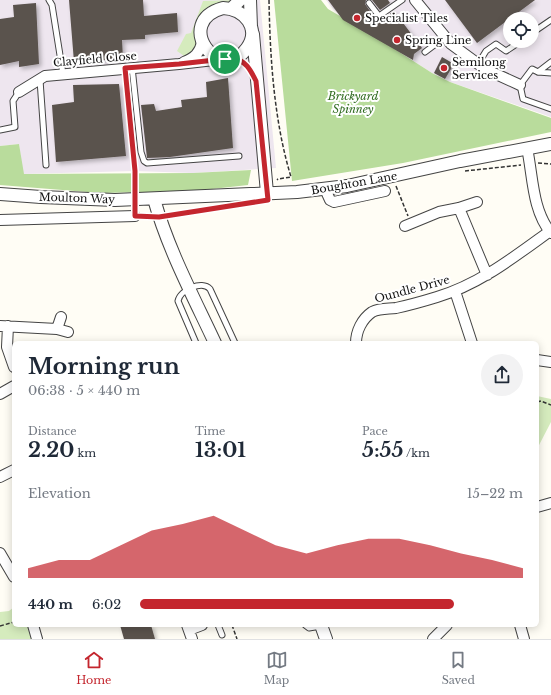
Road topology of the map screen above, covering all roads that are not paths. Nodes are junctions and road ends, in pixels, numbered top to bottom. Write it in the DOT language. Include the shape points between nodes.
graph roads {
  1 [pos="49,0"];
  2 [pos="240,0"];
  3 [pos="250,0"];
  4 [pos="402,0"];
  5 [pos="415,0"];
  6 [pos="369,3"];
  7 [pos="231,9"];
  8 [pos="551,20"];
  9 [pos="539,28"];
  10 [pos="252,30"];
  11 [pos="445,37"];
  12 [pos="202,42"];
  13 [pos="510,48"];
  14 [pos="425,52"];
  15 [pos="229,59"];
  16 [pos="551,62"];
  17 [pos="179,64"];
  18 [pos="478,64"];
  19 [pos="128,68"];
  20 [pos="538,72"];
  21 [pos="551,73"];
  22 [pos="63,74"];
  23 [pos="40,79"];
  24 [pos="256,81"];
  25 [pos="520,85"];
  26 [pos="19,92"];
  27 [pos="551,109"];
  28 [pos="0,130"];
  29 [pos="551,144"];
  30 [pos="527,148"];
  31 [pos="239,156"];
  32 [pos="46,165"];
  33 [pos="325,189"];
  34 [pos="385,191"];
  35 [pos="267,193"];
  36 [pos="0,194"];
  37 [pos="154,199"];
  38 [pos="478,202"];
  39 [pos="459,208"];
  40 [pos="135,216"];
  41 [pos="0,220"];
  42 [pos="408,224"];
  43 [pos="550,232"];
  44 [pos="487,275"];
  45 [pos="190,289"];
  46 [pos="455,291"];
  47 [pos="61,317"];
  48 [pos="4,326"];
  49 [pos="57,328"];
  50 [pos="68,332"];
  51 [pos="195,341"];
  52 [pos="214,341"];
  53 [pos="234,341"];
  54 [pos="356,341"];
  55 [pos="471,341"];
  56 [pos="539,360"];
  57 [pos="12,362"];
  58 [pos="551,362"];
  59 [pos="12,387"];
  60 [pos="0,394"];
  61 [pos="12,471"];
  62 [pos="0,477"];
  63 [pos="551,503"];
  64 [pos="539,506"];
  65 [pos="0,553"];
  66 [pos="12,574"];
  67 [pos="34,627"];
  68 [pos="198,627"];
  69 [pos="219,627"];
  70 [pos="323,627"];
  71 [pos="445,627"];
  72 [pos="521,627"];
  73 [pos="189,631"];
  74 [pos="222,635"];
  75 [pos="37,639"];
  76 [pos="326,639"];
  77 [pos="433,639"];
  78 [pos="524,639"];
  1 -- 22 [label="lane" via="52,5"];
  2 -- 7 [label="street"];
  3 -- 10 [label="street"];
  4 -- 6 [label="lane" via="379,16"];
  5 -- 11 [label="street"];
  7 -- 10 [label="street" via="243,15"];
  7 -- 12 [label="street" via="216,10 204,20 201,27"];
  8 -- 9 [label="lane"];
  10 -- 15 [label="street" via="251,42 246,49 240,55"];
  10 -- 24 [label="street"];
  11 -- 14 [label="lane"];
  11 -- 18 [label="street"];
  12 -- 15 [label="street" via="209,52 219,58"];
  12 -- 17 [label="street, Clayfield Close" via="201,48 192,58"];
  13 -- 18 [label="lane" via="506,51 496,44 486,51"];
  15 -- 17 [label="street, Clayfield Close"];
  15 -- 24 [label="street" via="240,60 246,64"];
  16 -- 20 [label="lane"];
  17 -- 19 [label="street, Clayfield Close"];
  18 -- 25 [label="street"];
  19 -- 22 [label="street, Clayfield Close"];
  19 -- 31 [label="lane" via="144,161 147,163"];
  20 -- 21 [label="lane"];
  20 -- 25 [label="lane" via="532,69"];
  22 -- 23 [label="street, Clayfield Close"];
  23 -- 26 [label="street, Clayfield Close"];
  23 -- 32 [label="lane"];
  24 -- 35 [label="street"];
  25 -- 27 [label="lane" via="523,99"];
  26 -- 28 [label="lane" via="13,101 15,127"];
  29 -- 30 [label="street, Boughton Lane"];
  30 -- 33 [label="street, Boughton Lane"];
  30 -- 43 [label="street" via="541,218"];
  33 -- 34 [label="street" via="330,200 334,202"];
  33 -- 35 [label="street, Boughton Lane"];
  35 -- 37 [label="street, Boughton Lane"];
  36 -- 37 [label="street, Moulton Way"];
  37 -- 45 [label="street" via="159,217"];
  38 -- 39 [label="street"];
  39 -- 42 [label="street" via="439,212"];
  39 -- 44 [label="street"];
  40 -- 41 [label="street"];
  43 -- 44 [label="street, Oundle Drive"];
  44 -- 46 [label="street, Oundle Drive"];
  45 -- 51 [label="lane" via="182,293 178,301"];
  45 -- 52 [label="street"];
  45 -- 53 [label="lane" via="203,285 210,289"];
  46 -- 54 [label="street, Oundle Drive" via="396,308 374,311 360,326"];
  46 -- 55 [label="street"];
  47 -- 49 [label="street"];
  48 -- 49 [label="street"];
  48 -- 57 [label="street"];
  49 -- 50 [label="street"];
  56 -- 58 [label="street"];
  59 -- 60 [label="street"];
  61 -- 62 [label="street"];
  63 -- 64 [label="street"];
  65 -- 66 [label="street"];
  67 -- 75 [label="street"];
  68 -- 73 [label="street"];
  69 -- 74 [label="lane"];
  70 -- 76 [label="street"];
  71 -- 77 [label="street"];
  72 -- 78 [label="street"];
}
